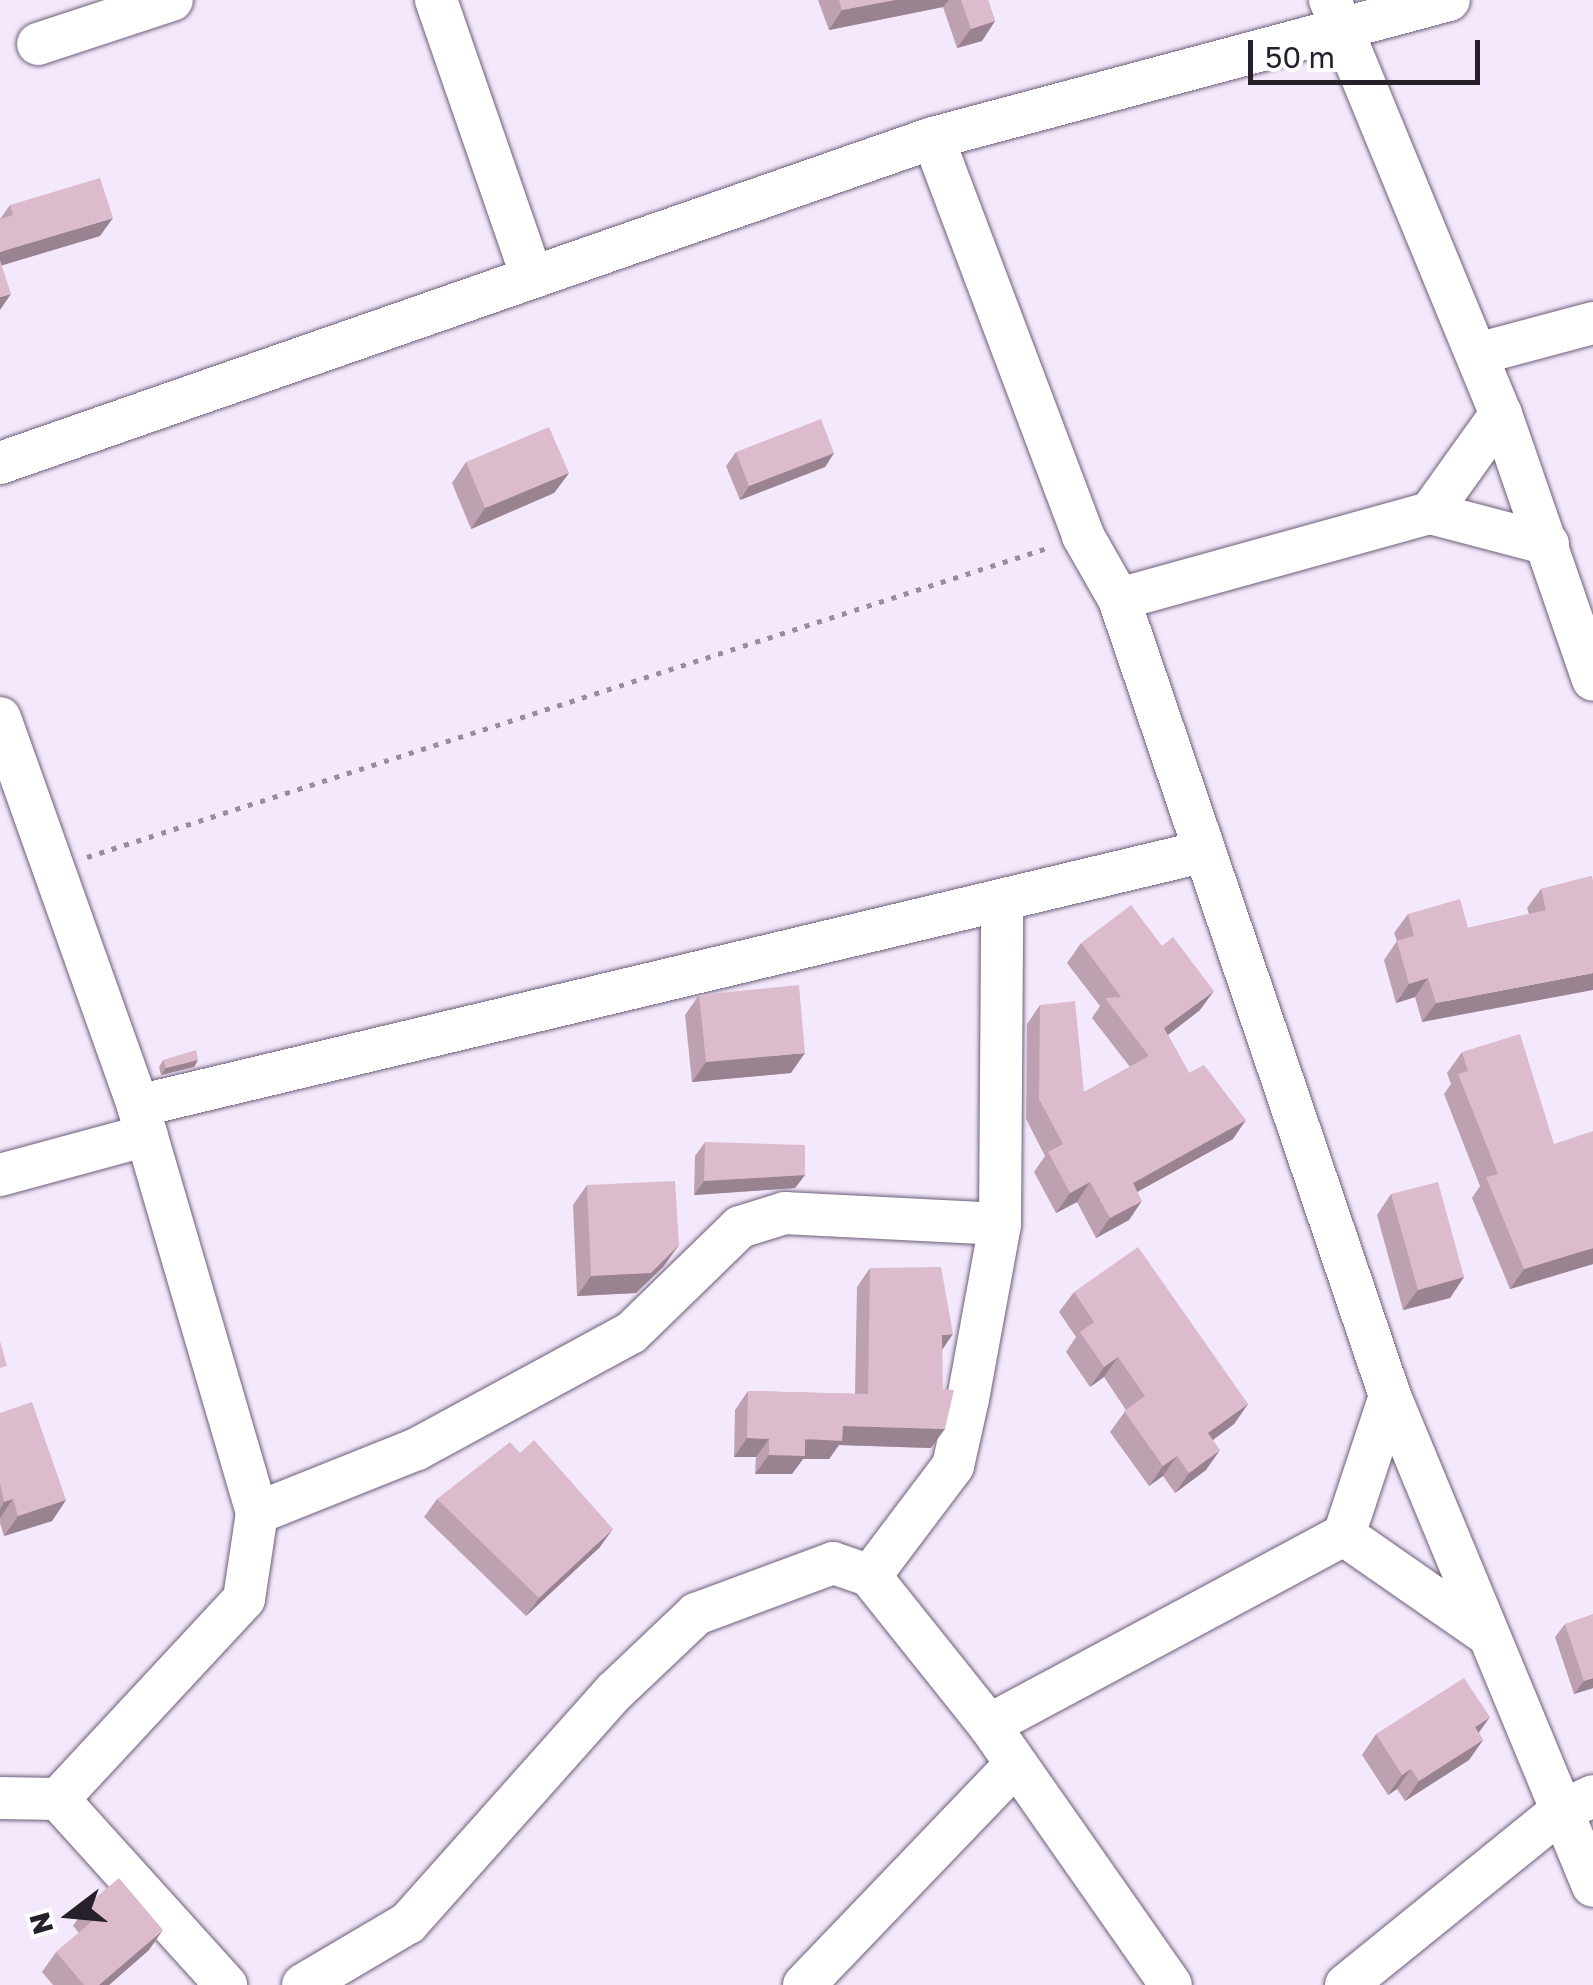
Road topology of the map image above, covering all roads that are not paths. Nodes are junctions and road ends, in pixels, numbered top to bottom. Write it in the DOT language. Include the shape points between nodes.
graph roads {
  1 [pos="172,0"];
  2 [pos="436,0"];
  3 [pos="1449,0"];
  4 [pos="1335,16"];
  5 [pos="38,44"];
  6 [pos="933,138"];
  7 [pos="532,277"];
  8 [pos="1593,323"];
  9 [pos="1477,354"];
  10 [pos="1501,414"];
  11 [pos="0,463"];
  12 [pos="1430,513"];
  13 [pos="1548,544"];
  14 [pos="1119,599"];
  15 [pos="1593,679"];
  16 [pos="0,718"];
  17 [pos="1202,852"];
  18 [pos="1002,904"];
  19 [pos="143,1120"];
  20 [pos="0,1175"];
  21 [pos="1000,1224"];
  22 [pos="1390,1396"];
  23 [pos="257,1513"];
  24 [pos="1344,1535"];
  25 [pos="870,1576"];
  26 [pos="1488,1635"];
  27 [pos="989,1725"];
  28 [pos="1015,1766"];
  29 [pos="0,1798"];
  30 [pos="58,1799"];
  31 [pos="1577,1804"];
  32 [pos="1593,1886"];
  33 [pos="226,1985"];
  34 [pos="303,1985"];
  35 [pos="804,1985"];
  36 [pos="1171,1985"];
  37 [pos="1346,1985"];
  1 -- 5 [label="street"];
  2 -- 7 [label="street"];
  3 -- 4 [label="street"];
  4 -- 6 [label="street"];
  4 -- 9 [label="street"];
  6 -- 7 [label="street"];
  6 -- 14 [label="street" via="1083,536"];
  7 -- 11 [label="street"];
  8 -- 9 [label="street"];
  9 -- 10 [label="street"];
  10 -- 12 [label="street"];
  10 -- 13 [label="street"];
  12 -- 13 [label="street"];
  12 -- 14 [label="street"];
  13 -- 15 [label="street"];
  14 -- 17 [label="street"];
  16 -- 19 [label="street"];
  17 -- 18 [label="street"];
  17 -- 22 [label="street"];
  18 -- 19 [label="street"];
  18 -- 21 [label="street"];
  19 -- 20 [label="street"];
  19 -- 23 [label="street"];
  21 -- 23 [label="street" via="785,1212 740,1227 631,1333 417,1449"];
  21 -- 25 [label="street" via="952,1466"];
  22 -- 24 [label="street"];
  22 -- 26 [label="street"];
  23 -- 30 [label="street" via="244,1599"];
  24 -- 26 [label="street"];
  24 -- 27 [label="street"];
  25 -- 27 [label="street"];
  25 -- 34 [label="street" via="832,1563 696,1614 614,1691 408,1923"];
  26 -- 31 [label="street"];
  27 -- 28 [label="street"];
  28 -- 35 [label="street"];
  28 -- 36 [label="street"];
  29 -- 30 [label="street"];
  30 -- 33 [label="street"];
  31 -- 32 [label="street"];
  31 -- 37 [label="street"];
}
